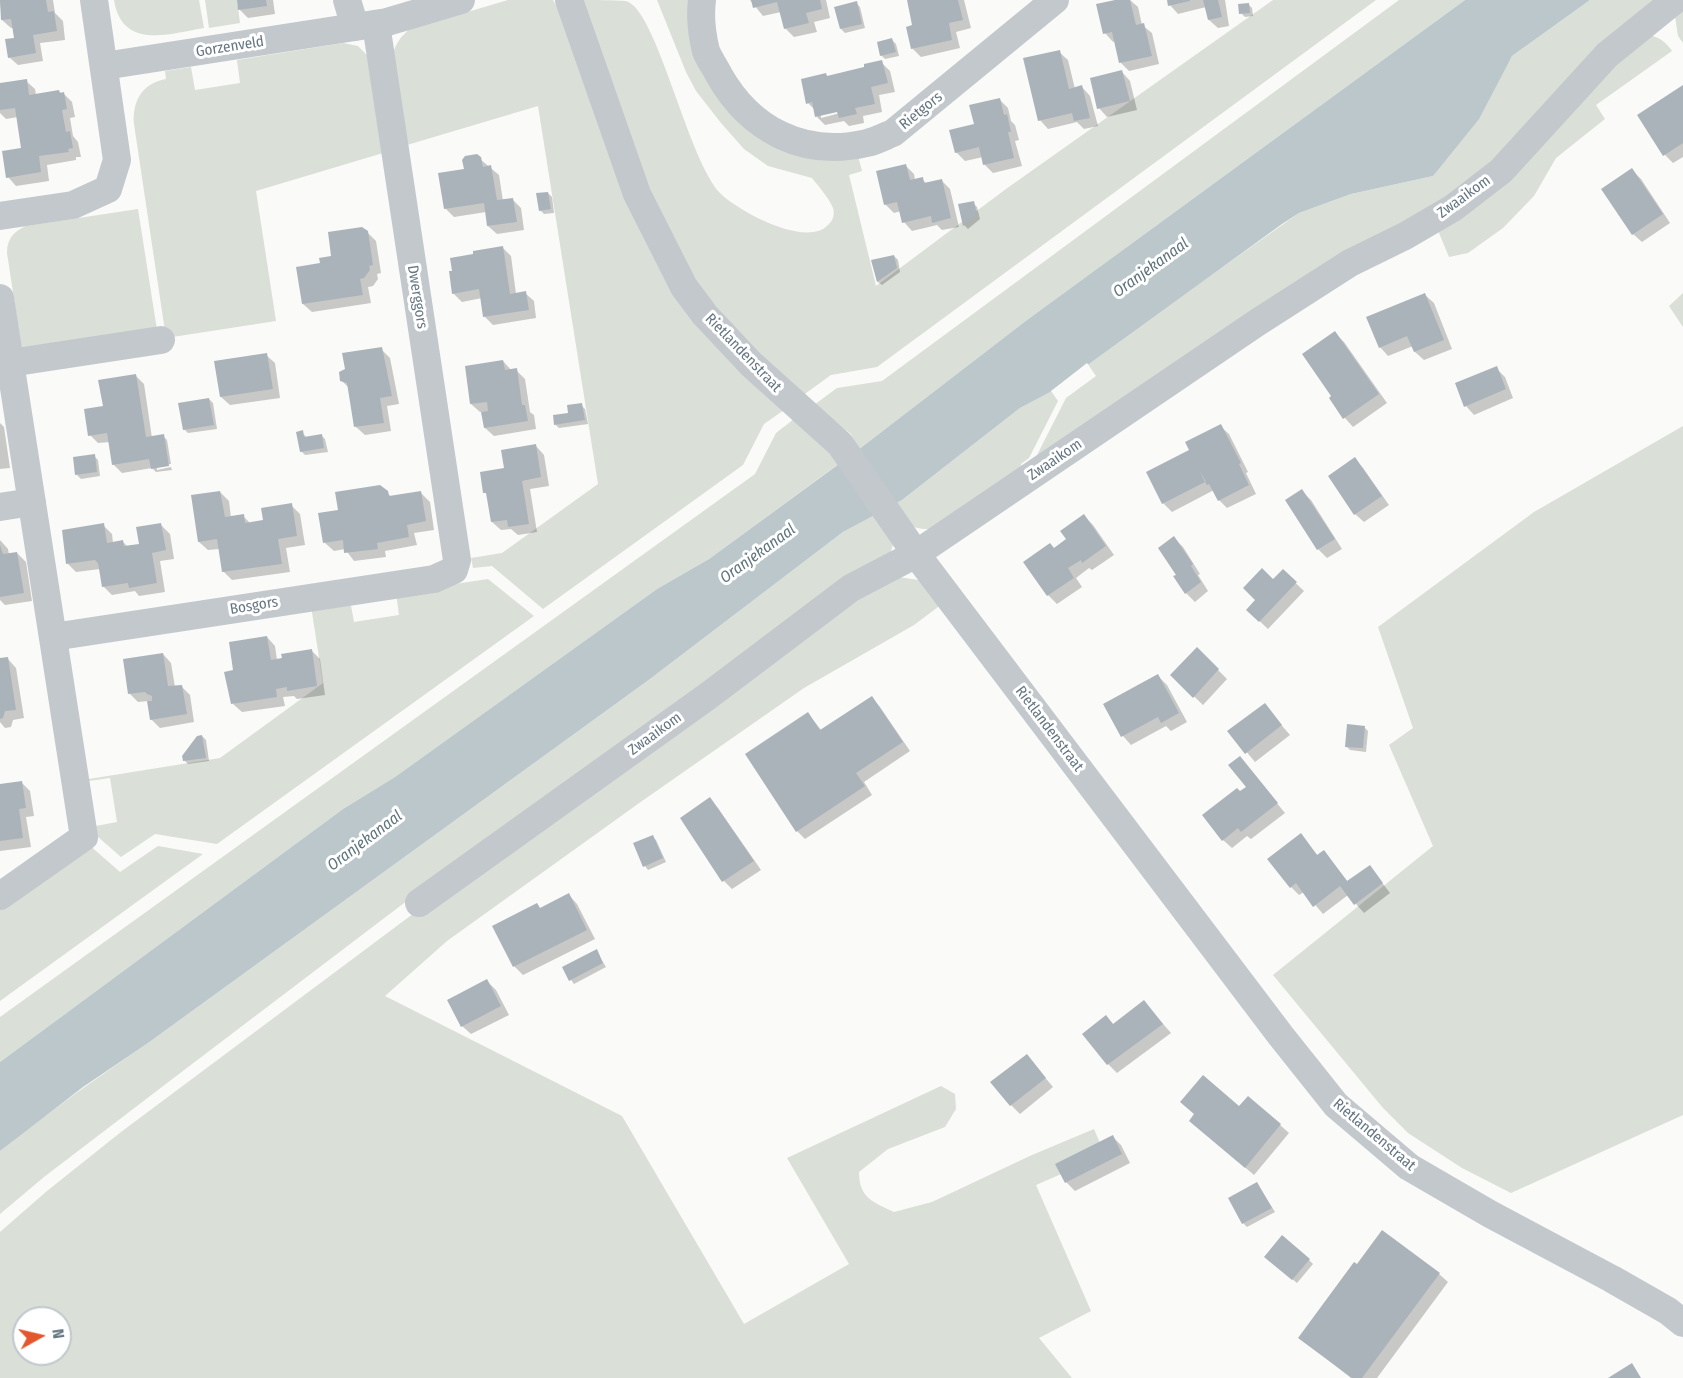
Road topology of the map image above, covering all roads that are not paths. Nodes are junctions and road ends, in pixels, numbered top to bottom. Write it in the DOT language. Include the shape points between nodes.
graph roads {
  1 [pos="94,0"];
  2 [pos="347,0"];
  3 [pos="462,0"];
  4 [pos="569,0"];
  5 [pos="702,0"];
  6 [pos="1055,0"];
  7 [pos="1675,0"];
  8 [pos="365,25"];
  9 [pos="104,66"];
  10 [pos="0,216"];
  11 [pos="0,298"];
  12 [pos="161,340"];
  13 [pos="10,363"];
  14 [pos="32,502"];
  15 [pos="0,507"];
  16 [pos="916,554"];
  17 [pos="454,570"];
  18 [pos="53,637"];
  19 [pos="0,896"];
  20 [pos="419,903"];
  21 [pos="1683,1323"];
  1 -- 9 [label="street"];
  2 -- 8 [label="street"];
  3 -- 8 [label="street, Gorzenveld"];
  4 -- 16 [label="street, Rietlandenstraat" via="637,195 684,287 751,364 840,444"];
  5 -- 6 [label="street, Rietgors" via="706,52 729,93 754,120 796,142 843,147 893,133"];
  7 -- 16 [label="street, Zwaaikom" via="1607,55 1501,171 1453,208 1350,263 1258,322"];
  8 -- 9 [label="street, Gorzenveld"];
  8 -- 17 [label="street, Dwerggors" via="457,560"];
  9 -- 10 [label="street" via="117,160 108,189 73,205"];
  11 -- 13 [label="street"];
  12 -- 13 [label="street"];
  13 -- 14 [label="street"];
  14 -- 15 [label="street"];
  14 -- 18 [label="street"];
  16 -- 20 [label="street, Zwaaikom" via="851,588 708,696"];
  16 -- 21 [label="street, Rietlandenstraat" via="1336,1105 1409,1167 1612,1279"];
  17 -- 18 [label="street, Bosgors" via="434,579"];
  18 -- 19 [label="street" via="84,837"];
}
